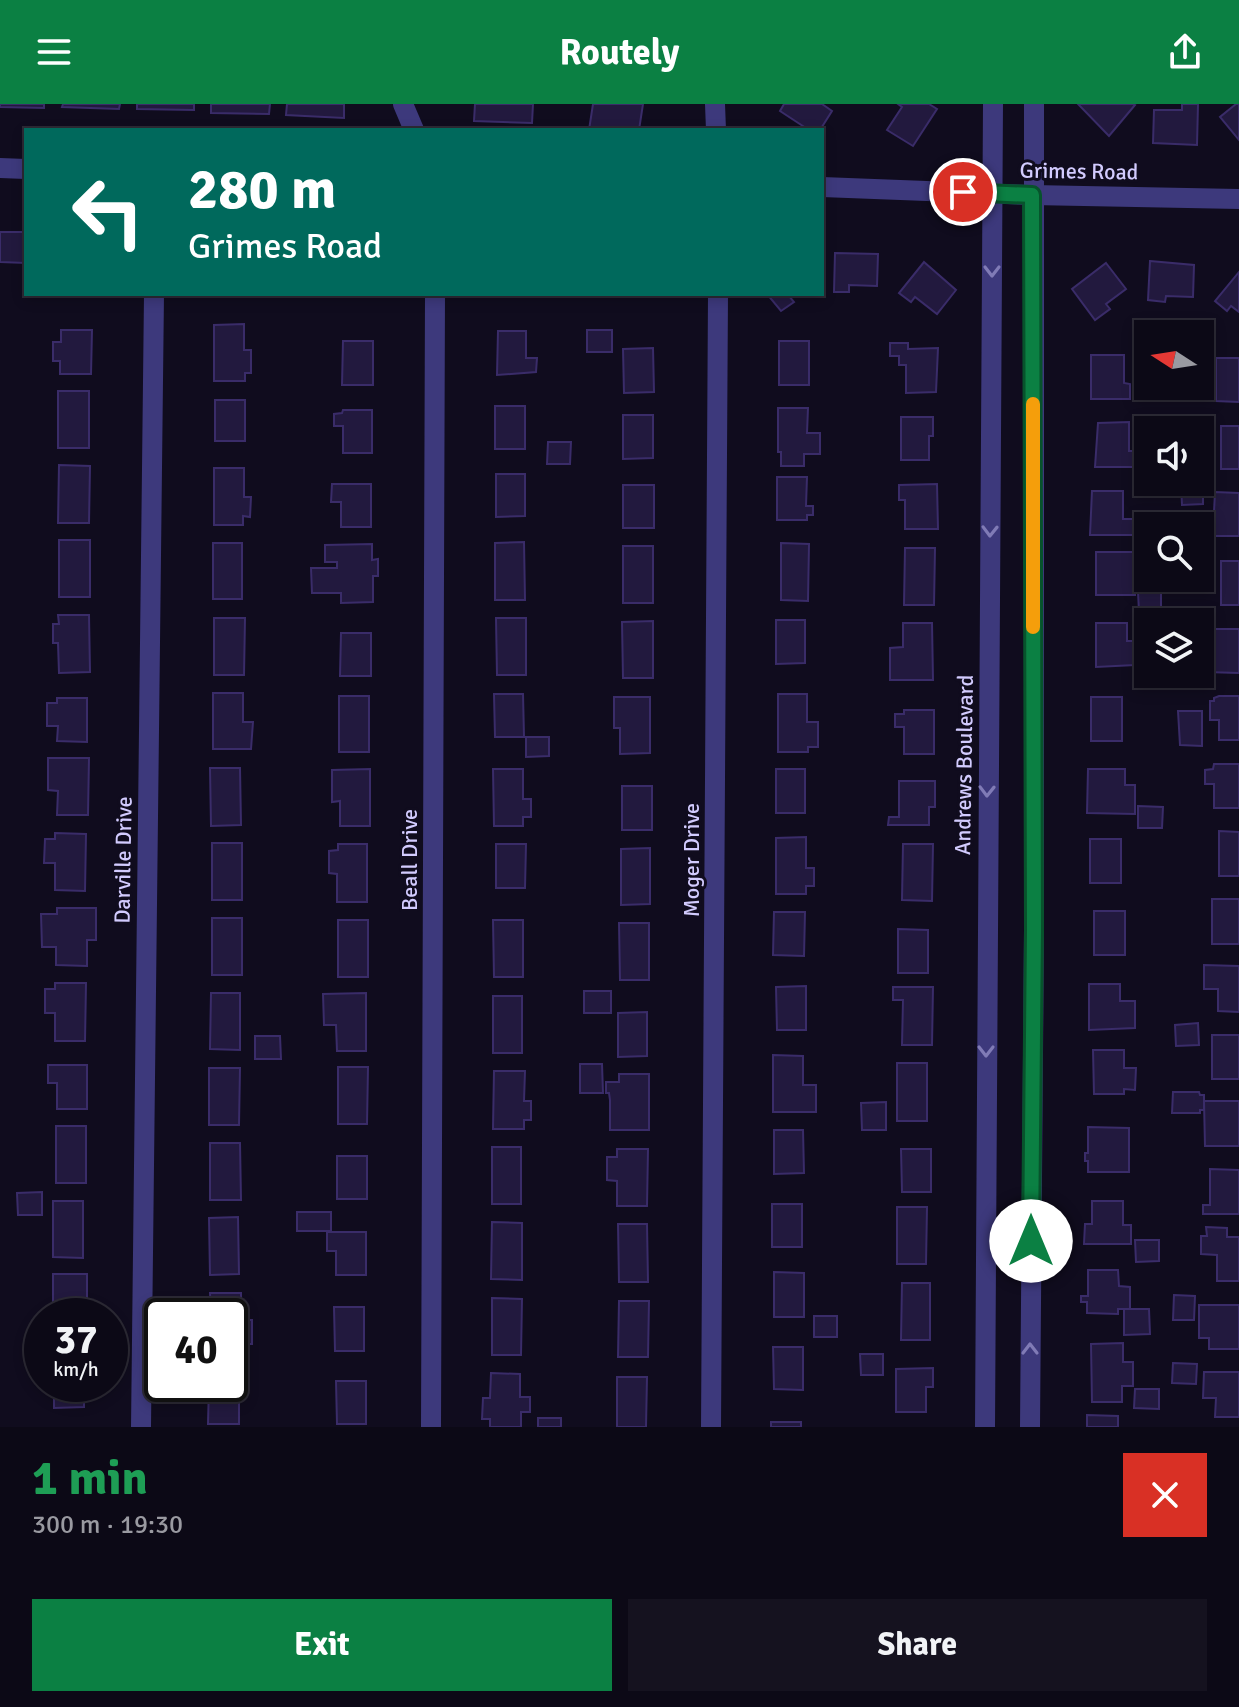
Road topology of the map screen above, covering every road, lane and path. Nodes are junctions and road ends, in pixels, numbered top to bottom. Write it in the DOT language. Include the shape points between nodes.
graph roads {
  1 [pos="403,104"];
  2 [pos="715,104"];
  3 [pos="993,104"];
  4 [pos="1034,104"];
  5 [pos="413,128"];
  6 [pos="716,128"];
  7 [pos="0,168"];
  8 [pos="24,169"];
  9 [pos="824,187"];
  10 [pos="993,193"];
  11 [pos="1032,195"];
  12 [pos="1239,199"];
  13 [pos="154,296"];
  14 [pos="435,296"];
  15 [pos="718,296"];
  16 [pos="141,1427"];
  17 [pos="431,1427"];
  18 [pos="711,1427"];
  19 [pos="985,1427"];
  20 [pos="1030,1427"];
  1 -- 5 [label="street"];
  2 -- 6 [label="street"];
  3 -- 10 [label="street, Andrews Boulevard"];
  4 -- 11 [label="street"];
  7 -- 8 [label="street"];
  9 -- 10 [label="street, Grimes Road"];
  10 -- 11 [label="street, Grimes Road"];
  10 -- 19 [label="street, Andrews Boulevard, one-way"];
  11 -- 12 [label="street, Grimes Road"];
  20 -- 11 [label="street, one-way"];
  13 -- 16 [label="street, Darville Drive"];
  14 -- 17 [label="street, Beall Drive"];
  15 -- 18 [label="street, Moger Drive"];
}
